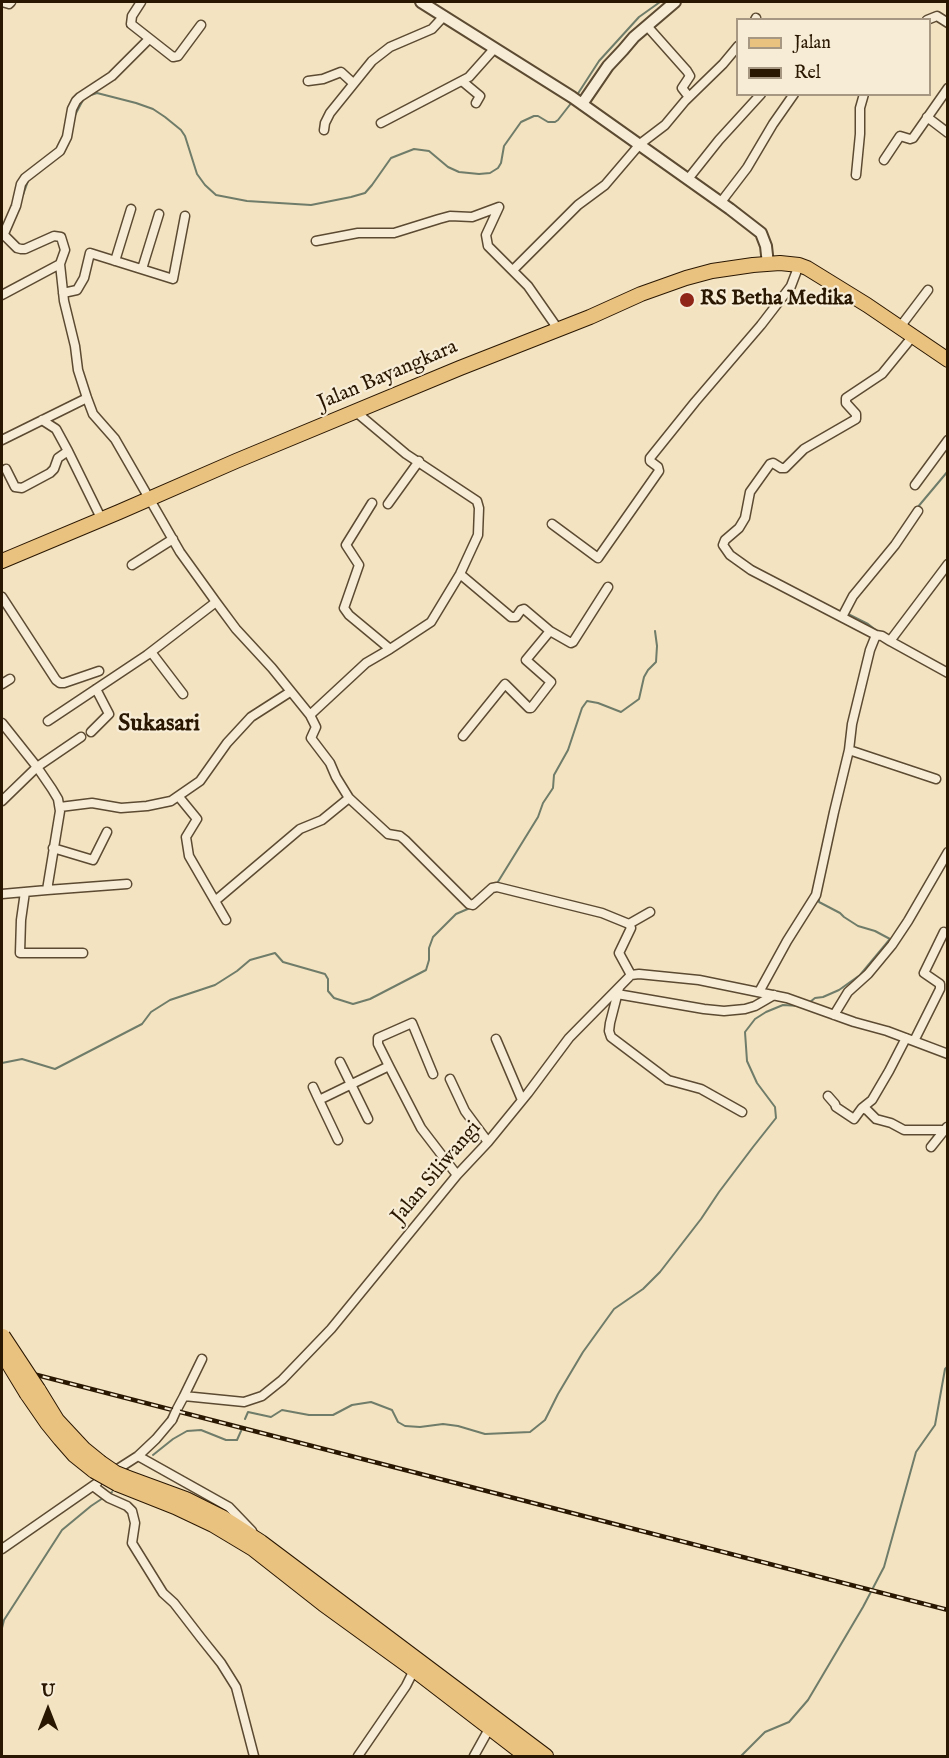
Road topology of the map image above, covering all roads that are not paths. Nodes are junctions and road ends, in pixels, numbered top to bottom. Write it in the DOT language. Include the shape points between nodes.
graph roads {
  1 [pos="2,2"];
  2 [pos="11,2"];
  3 [pos="141,2"];
  4 [pos="675,2"];
  5 [pos="425,3"];
  6 [pos="444,16"];
  7 [pos="931,19"];
  8 [pos="948,23"];
  9 [pos="201,25"];
  10 [pos="646,26"];
  11 [pos="149,39"];
  12 [pos="736,48"];
  13 [pos="494,49"];
  14 [pos="308,81"];
  15 [pos="462,81"];
  16 [pos="353,83"];
  17 [pos="948,88"];
  18 [pos="759,96"];
  19 [pos="793,96"];
  20 [pos="863,96"];
  21 [pos="689,97"];
  22 [pos="476,103"];
  23 [pos="582,104"];
  24 [pos="927,117"];
  25 [pos="381,123"];
  26 [pos="324,130"];
  27 [pos="948,133"];
  28 [pos="640,144"];
  29 [pos="884,160"];
  30 [pos="856,175"];
  31 [pos="688,179"];
  32 [pos="721,202"];
  33 [pos="131,209"];
  34 [pos="159,214"];
  35 [pos="185,216"];
  36 [pos="2,234"];
  37 [pos="316,241"];
  38 [pos="115,261"];
  39 [pos="60,264"];
  40 [pos="768,264"];
  41 [pos="799,265"];
  42 [pos="142,269"];
  43 [pos="513,270"];
  44 [pos="928,290"];
  45 [pos="63,293"];
  46 [pos="2,295"];
  47 [pos="900,327"];
  48 [pos="558,329"];
  49 [pos="913,336"];
  50 [pos="948,360"];
  51 [pos="87,398"];
  52 [pos="356,412"];
  53 [pos="42,420"];
  54 [pos="2,440"];
  55 [pos="948,440"];
  56 [pos="68,451"];
  57 [pos="418,460"];
  58 [pos="6,469"];
  59 [pos="915,485"];
  60 [pos="150,499"];
  61 [pos="372,503"];
  62 [pos="388,504"];
  63 [pos="918,511"];
  64 [pos="102,520"];
  65 [pos="552,524"];
  66 [pos="173,539"];
  67 [pos="2,561"];
  68 [pos="132,565"];
  69 [pos="946,570"];
  70 [pos="460,574"];
  71 [pos="608,587"];
  72 [pos="2,597"];
  73 [pos="216,602"];
  74 [pos="842,617"];
  75 [pos="550,631"];
  76 [pos="876,635"];
  77 [pos="890,640"];
  78 [pos="390,649"];
  79 [pos="151,652"];
  80 [pos="99,671"];
  81 [pos="948,673"];
  82 [pos="10,679"];
  83 [pos="2,684"];
  84 [pos="96,689"];
  85 [pos="290,692"];
  86 [pos="183,694"];
  87 [pos="310,716"];
  88 [pos="48,721"];
  89 [pos="2,723"];
  90 [pos="91,732"];
  91 [pos="81,736"];
  92 [pos="463,736"];
  93 [pos="849,750"];
  94 [pos="37,766"];
  95 [pos="936,779"];
  96 [pos="179,796"];
  97 [pos="349,798"];
  98 [pos="2,801"];
  99 [pos="60,807"];
  100 [pos="106,832"];
  101 [pos="53,848"];
  102 [pos="948,852"];
  103 [pos="128,884"];
  104 [pos="47,890"];
  105 [pos="24,892"];
  106 [pos="2,894"];
  107 [pos="215,901"];
  108 [pos="650,912"];
  109 [pos="226,920"];
  110 [pos="630,924"];
  111 [pos="944,932"];
  112 [pos="83,953"];
  113 [pos="631,975"];
  114 [pos="944,985"];
  115 [pos="618,991"];
  116 [pos="759,992"];
  117 [pos="774,995"];
  118 [pos="834,1015"];
  119 [pos="496,1039"];
  120 [pos="910,1039"];
  121 [pos="948,1054"];
  122 [pos="340,1062"];
  123 [pos="389,1066"];
  124 [pos="433,1074"];
  125 [pos="450,1079"];
  126 [pos="351,1084"];
  127 [pos="313,1087"];
  128 [pos="828,1096"];
  129 [pos="319,1100"];
  130 [pos="522,1100"];
  131 [pos="862,1108"];
  132 [pos="742,1112"];
  133 [pos="368,1119"];
  134 [pos="947,1128"];
  135 [pos="338,1140"];
  136 [pos="488,1142"];
  137 [pos="931,1147"];
  138 [pos="457,1175"];
  139 [pos="2,1335"];
  140 [pos="2,1353"];
  141 [pos="202,1359"];
  142 [pos="32,1391"];
  143 [pos="184,1396"];
  144 [pos="138,1456"];
  145 [pos="121,1481"];
  146 [pos="93,1486"];
  147 [pos="261,1542"];
  148 [pos="2,1549"];
  149 [pos="414,1670"];
  150 [pos="489,1729"];
  151 [pos="256,1754"];
  152 [pos="358,1756"];
  153 [pos="474,1756"];
  154 [pos="526,1756"];
  155 [pos="546,1756"];
  1 -- 2 [label="street"];
  3 -- 11 [label="street" via="131,23"];
  4 -- 10 [label="street"];
  5 -- 6 [label="street"];
  6 -- 13 [label="street"];
  6 -- 16 [label="street" via="432,29 380,54"];
  7 -- 8 [label="street" via="938,16"];
  9 -- 11 [label="street" via="176,57"];
  10 -- 21 [label="street" via="687,71 690,76 682,88"];
  10 -- 23 [label="street" via="608,66"];
  11 -- 36 [label="street" via="112,76 76,101 60,151 24,178 9,226"];
  12 -- 21 [label="street"];
  13 -- 15 [label="street"];
  13 -- 23 [label="street"];
  14 -- 16 [label="street" via="340,72"];
  15 -- 22 [label="street" via="480,96"];
  15 -- 25 [label="street"];
  16 -- 26 [label="street" via="330,113"];
  17 -- 24 [label="street"];
  18 -- 31 [label="street"];
  19 -- 32 [label="street"];
  20 -- 30 [label="street"];
  21 -- 28 [label="street" via="665,125"];
  23 -- 28 [label="street"];
  24 -- 27 [label="street"];
  24 -- 29 [label="street" via="912,139 900,136"];
  28 -- 31 [label="street"];
  28 -- 43 [label="street" via="605,185 578,205"];
  31 -- 32 [label="street"];
  32 -- 40 [label="street" via="761,233"];
  33 -- 38 [label="street"];
  34 -- 42 [label="street"];
  35 -- 42 [label="street" via="173,279"];
  36 -- 39 [label="street" via="21,249 60,236 65,250"];
  37 -- 43 [label="street" via="358,233 394,233 450,216 472,217 500,207 486,240"];
  38 -- 42 [label="street"];
  38 -- 45 [label="street" via="90,253 77,290"];
  39 -- 45 [label="street"];
  39 -- 46 [label="street"];
  40 -- 41 [label="main road, Jalan Bayangkara"];
  40 -- 48 [label="main road, Jalan Bayangkara" via="686,278"];
  41 -- 47 [label="main road"];
  41 -- 65 [label="street" via="791,286 761,325 650,458 659,471 598,558"];
  43 -- 48 [label="street"];
  44 -- 47 [label="street"];
  45 -- 51 [label="street"];
  47 -- 49 [label="main road"];
  48 -- 52 [label="main road, Jalan Bayangkara"];
  49 -- 50 [label="main road"];
  49 -- 74 [label="street" via="882,374 846,398 856,419 804,449 785,468 770,464 750,492 745,518 723,545 751,570"];
  51 -- 53 [label="street"];
  51 -- 60 [label="street" via="93,414 115,439"];
  52 -- 57 [label="street"];
  52 -- 60 [label="main road, Jalan Bayangkara"];
  53 -- 54 [label="street"];
  53 -- 56 [label="street" via="56,429"];
  55 -- 59 [label="street"];
  56 -- 58 [label="street" via="58,458 50,473 22,488 15,487"];
  56 -- 64 [label="street"];
  57 -- 62 [label="street"];
  57 -- 70 [label="street" via="478,504 478,535"];
  60 -- 64 [label="main road, Jalan Bayangkara"];
  60 -- 66 [label="street"];
  61 -- 78 [label="street" via="346,545 359,565 344,609"];
  63 -- 74 [label="street" via="853,596"];
  64 -- 67 [label="main road, Jalan Bayangkara"];
  66 -- 68 [label="street"];
  66 -- 73 [label="street"];
  69 -- 77 [label="street"];
  70 -- 75 [label="street" via="511,617 524,609"];
  70 -- 78 [label="street" via="431,622"];
  71 -- 75 [label="street" via="573,642"];
  72 -- 80 [label="street" via="56,680 64,683"];
  73 -- 79 [label="street"];
  73 -- 85 [label="street"];
  74 -- 76 [label="street"];
  75 -- 92 [label="street" via="526,660 551,682 531,708 505,684"];
  76 -- 77 [label="street"];
  76 -- 93 [label="street"];
  77 -- 81 [label="street"];
  78 -- 87 [label="street" via="366,663"];
  79 -- 84 [label="street"];
  79 -- 86 [label="street"];
  82 -- 83 [label="street"];
  84 -- 88 [label="street"];
  84 -- 90 [label="street" via="109,714"];
  85 -- 87 [label="street"];
  85 -- 96 [label="street" via="251,717 200,781"];
  87 -- 97 [label="street" via="316,728 311,738"];
  89 -- 94 [label="street"];
  91 -- 94 [label="street"];
  93 -- 95 [label="street"];
  93 -- 116 [label="street" via="816,895"];
  94 -- 98 [label="street"];
  94 -- 99 [label="street"];
  96 -- 99 [label="street" via="147,806 114,807 88,802"];
  96 -- 107 [label="street" via="197,819 186,837 189,856"];
  97 -- 107 [label="street" via="322,820 300,829"];
  97 -- 110 [label="street" via="388,834 405,840 470,904 497,887 602,913"];
  99 -- 101 [label="street"];
  100 -- 101 [label="street" via="92,860"];
  101 -- 104 [label="street"];
  102 -- 118 [label="street" via="892,945 848,992"];
  103 -- 104 [label="street"];
  104 -- 105 [label="street"];
  105 -- 106 [label="street"];
  105 -- 112 [label="street" via="20,953"];
  107 -- 109 [label="street"];
  108 -- 110 [label="street"];
  110 -- 113 [label="street" via="619,953"];
  111 -- 114 [label="street" via="924,973"];
  113 -- 115 [label="street, Jalan Siliwangi"];
  113 -- 116 [label="street" via="699,980"];
  114 -- 120 [label="street"];
  115 -- 117 [label="street" via="724,1011 745,1009"];
  115 -- 130 [label="street, Jalan Siliwangi" via="569,1038"];
  115 -- 132 [label="street" via="611,1037 668,1080 701,1089"];
  116 -- 117 [label="street"];
  117 -- 118 [label="street"];
  118 -- 120 [label="street"];
  119 -- 130 [label="street"];
  120 -- 121 [label="street"];
  120 -- 131 [label="street" via="872,1100"];
  122 -- 126 [label="street"];
  123 -- 124 [label="street" via="378,1038 412,1023"];
  123 -- 126 [label="street"];
  123 -- 138 [label="street" via="421,1128"];
  125 -- 136 [label="street" via="465,1111"];
  126 -- 129 [label="street"];
  126 -- 133 [label="street"];
  127 -- 129 [label="street"];
  128 -- 131 [label="street" via="854,1119"];
  129 -- 135 [label="street"];
  130 -- 136 [label="street, Jalan Siliwangi"];
  131 -- 134 [label="street" via="876,1119 904,1130"];
  134 -- 137 [label="street"];
  136 -- 138 [label="street, Jalan Siliwangi"];
  138 -- 143 [label="street, Jalan Siliwangi" via="331,1329 282,1380 262,1396 244,1402"];
  139 -- 142 [label="main road, bridge"];
  140 -- 142 [label="main road, bridge"];
  141 -- 143 [label="street"];
  142 -- 145 [label="main road, bridge" via="97,1467 117,1473"];
  143 -- 144 [label="street" via="156,1439"];
  144 -- 146 [label="street"];
  144 -- 147 [label="street" via="229,1507"];
  145 -- 147 [label="main road" via="186,1499"];
  145 -- 149 [label="main road" via="253,1549"];
  146 -- 148 [label="street"];
  146 -- 151 [label="street" via="132,1511 132,1543 163,1593 233,1682"];
  147 -- 155 [label="main road"];
  149 -- 150 [label="main road"];
  149 -- 152 [label="street"];
  150 -- 153 [label="street"];
  150 -- 154 [label="main road"];
}
